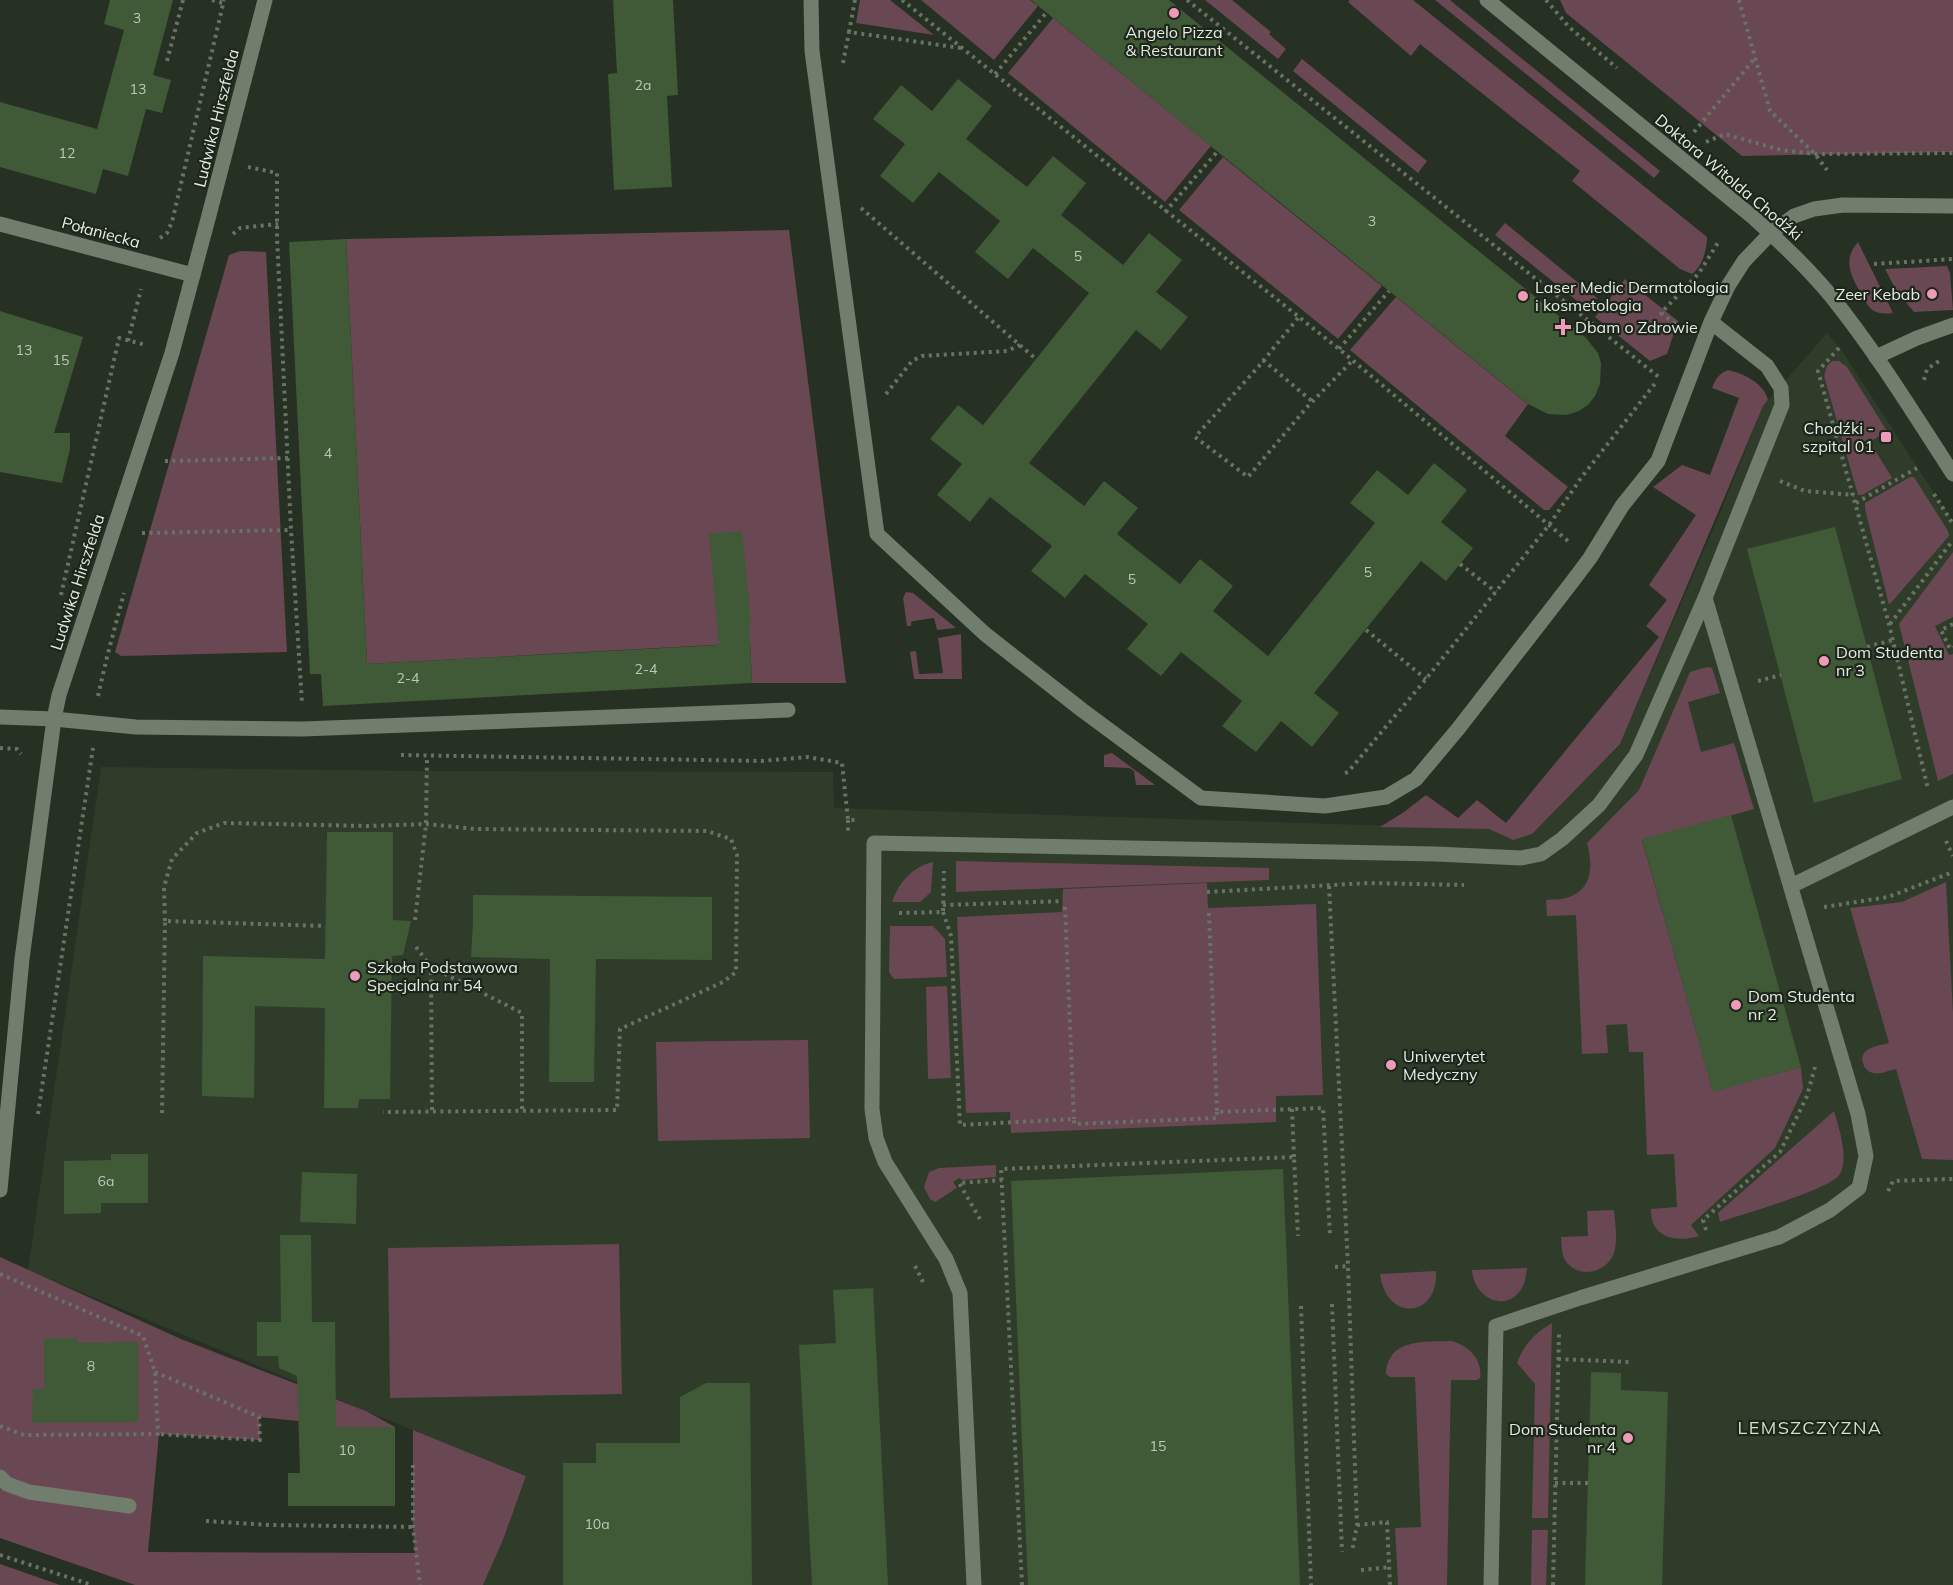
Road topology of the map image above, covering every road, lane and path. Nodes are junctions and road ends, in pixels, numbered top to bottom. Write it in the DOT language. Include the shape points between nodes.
graph roads {
  1 [pos="183,0"];
  2 [pos="212,0"];
  3 [pos="265,0"];
  4 [pos="812,0"];
  5 [pos="855,0"];
  6 [pos="902,0"];
  7 [pos="1187,0"];
  8 [pos="1486,0"];
  9 [pos="1546,0"];
  10 [pos="1739,0"];
  11 [pos="223,2"];
  12 [pos="1046,13"];
  13 [pos="849,32"];
  14 [pos="962,48"];
  15 [pos="1755,57"];
  16 [pos="168,61"];
  17 [pos="843,66"];
  18 [pos="1622,72"];
  19 [pos="995,74"];
  20 [pos="1217,152"];
  21 [pos="1953,153"];
  22 [pos="1815,154"];
  23 [pos="1827,170"];
  24 [pos="277,173"];
  25 [pos="1953,206"];
  26 [pos="1165,212"];
  27 [pos="857,216"];
  28 [pos="0,224"];
  29 [pos="1771,233"];
  30 [pos="156,241"];
  31 [pos="1719,241"];
  32 [pos="1953,259"];
  33 [pos="1874,264"];
  34 [pos="193,275"];
  35 [pos="141,288"];
  36 [pos="1389,291"];
  37 [pos="1298,318"];
  38 [pos="1711,322"];
  39 [pos="1953,325"];
  40 [pos="1680,337"];
  41 [pos="128,341"];
  42 [pos="147,345"];
  43 [pos="1020,345"];
  44 [pos="1840,348"];
  45 [pos="1339,349"];
  46 [pos="1876,357"];
  47 [pos="1945,358"];
  48 [pos="1036,359"];
  49 [pos="1263,360"];
  50 [pos="1352,361"];
  51 [pos="1665,369"];
  52 [pos="1660,378"];
  53 [pos="1924,381"];
  54 [pos="880,402"];
  55 [pos="1313,402"];
  56 [pos="288,458"];
  57 [pos="161,461"];
  58 [pos="1917,468"];
  59 [pos="1953,474"];
  60 [pos="1775,479"];
  61 [pos="1854,495"];
  62 [pos="1856,503"];
  63 [pos="1549,525"];
  64 [pos="291,530"];
  65 [pos="141,533"];
  66 [pos="1953,540"];
  67 [pos="1590,558"];
  68 [pos="1460,564"];
  69 [pos="1496,592"];
  70 [pos="1705,598"];
  71 [pos="60,599"];
  72 [pos="1889,624"];
  73 [pos="1953,624"];
  74 [pos="1366,630"];
  75 [pos="1893,640"];
  76 [pos="1867,647"];
  77 [pos="1953,647"];
  78 [pos="106,657"];
  79 [pos="1781,675"];
  80 [pos="1426,679"];
  81 [pos="1755,682"];
  82 [pos="788,710"];
  83 [pos="0,717"];
  84 [pos="54,718"];
  85 [pos="92,723"];
  86 [pos="303,729"];
  87 [pos="0,748"];
  88 [pos="23,757"];
  89 [pos="1341,775"];
  90 [pos="1953,807"];
  91 [pos="1935,816"];
  92 [pos="859,820"];
  93 [pos="426,824"];
  94 [pos="944,863"];
  95 [pos="1953,872"];
  96 [pos="1467,885"];
  97 [pos="1329,886"];
  98 [pos="1791,886"];
  99 [pos="1207,892"];
  100 [pos="1063,901"];
  101 [pos="1795,902"];
  102 [pos="943,905"];
  103 [pos="1065,907"];
  104 [pos="892,912"];
  105 [pos="943,912"];
  106 [pos="1209,913"];
  107 [pos="415,920"];
  108 [pos="165,921"];
  109 [pos="325,926"];
  110 [pos="416,947"];
  111 [pos="431,967"];
  112 [pos="1817,1057"];
  113 [pos="1292,1109"];
  114 [pos="432,1110"];
  115 [pos="522,1111"];
  116 [pos="383,1112"];
  117 [pos="1217,1112"];
  118 [pos="162,1113"];
  119 [pos="38,1114"];
  120 [pos="1074,1119"];
  121 [pos="1294,1157"];
  122 [pos="1953,1179"];
  123 [pos="1002,1180"];
  124 [pos="0,1190"];
  125 [pos="1884,1199"];
  126 [pos="980,1219"];
  127 [pos="1330,1235"];
  128 [pos="1298,1236"];
  129 [pos="1714,1257"];
  130 [pos="1348,1266"];
  131 [pos="1335,1267"];
  132 [pos="0,1274"];
  133 [pos="1332,1304"];
  134 [pos="1301,1306"];
  135 [pos="1559,1326"];
  136 [pos="1557,1359"];
  137 [pos="1629,1362"];
  138 [pos="155,1372"];
  139 [pos="0,1426"];
  140 [pos="158,1434"];
  141 [pos="413,1466"];
  142 [pos="0,1477"];
  143 [pos="1555,1483"];
  144 [pos="1588,1483"];
  145 [pos="129,1506"];
  146 [pos="206,1521"];
  147 [pos="1357,1525"];
  148 [pos="413,1527"];
  149 [pos="1342,1552"];
  150 [pos="1352,1552"];
  151 [pos="0,1555"];
  152 [pos="1390,1568"];
  153 [pos="1361,1570"];
  154 [pos="92,1585"];
  155 [pos="420,1585"];
  156 [pos="974,1585"];
  157 [pos="1022,1585"];
  158 [pos="1311,1585"];
  159 [pos="1390,1585"];
  160 [pos="1491,1585"];
  161 [pos="1553,1585"];
  1 -- 16 [label="path"];
  2 -- 11 [label="path"];
  3 -- 34 [label="street, Ludwika Hirszfelda"];
  4 -- 67 [label="street" via="812,51 878,534 986,634 1201,798 1325,806 1386,798 1416,779"];
  5 -- 13 [label="path"];
  6 -- 14 [label="path"];
  7 -- 52 [label="path"];
  8 -- 29 [label="street, Doktora Witolda Chodźki"];
  9 -- 18 [label="path" via="1569,27"];
  10 -- 15 [label="path"];
  11 -- 30 [label="path" via="172,222"];
  12 -- 19 [label="path"];
  13 -- 14 [label="path"];
  13 -- 17 [label="path"];
  14 -- 19 [label="path"];
  15 -- 22 [label="path" via="1770,111"];
  15 -- 22 [label="path" via="1694,132 1706,142 1725,134 1781,150"];
  19 -- 26 [label="path"];
  20 -- 26 [label="path"];
  21 -- 22 [label="path"];
  22 -- 23 [label="path"];
  24 -- 56 [label="path"];
  25 -- 29 [label="street" via="1843,205 1814,209 1794,216"];
  26 -- 37 [label="path"];
  27 -- 43 [label="path" via="855,204"];
  28 -- 34 [label="street, Połaniecka"];
  29 -- 38 [label="street" via="1744,261"];
  29 -- 46 [label="street, Doktora Witolda Chodźki" via="1827,291"];
  31 -- 40 [label="path" via="1699,273 1661,313 1674,323"];
  32 -- 33 [label="path"];
  34 -- 84 [label="street, Ludwika Hirszfelda" via="172,353 58,695"];
  35 -- 41 [label="path"];
  36 -- 45 [label="path"];
  37 -- 45 [label="path"];
  37 -- 49 [label="path"];
  38 -- 67 [label="street" via="1658,461 1622,506"];
  38 -- 70 [label="street" via="1767,366 1782,388 1782,405"];
  39 -- 46 [label="street"];
  41 -- 42 [label="path"];
  41 -- 71 [label="path" via="119,338"];
  43 -- 48 [label="path"];
  43 -- 54 [label="path" via="1007,351 922,356 912,361"];
  44 -- 61 [label="path" via="1818,371"];
  45 -- 50 [label="path"];
  46 -- 59 [label="street, Doktora Witolda Chodźki"];
  47 -- 53 [label="path" via="1927,369"];
  49 -- 55 [label="path"];
  49 -- 55 [label="path" via="1195,437 1248,477"];
  50 -- 55 [label="path"];
  50 -- 63 [label="path"];
  51 -- 52 [label="path"];
  52 -- 63 [label="path"];
  56 -- 57 [label="path"];
  56 -- 64 [label="path"];
  58 -- 62 [label="path"];
  60 -- 61 [label="path" via="1805,491"];
  61 -- 62 [label="path"];
  62 -- 72 [label="path"];
  63 -- 67 [label="path"];
  63 -- 69 [label="path"];
  64 -- 65 [label="path"];
  64 -- 86 [label="path"];
  66 -- 72 [label="path"];
  68 -- 69 [label="path"];
  69 -- 80 [label="path"];
  70 -- 98 [label="street"];
  70 -- 156 [label="street" via="1636,755 1599,804 1541,854 1521,858 874,843 873,1119 885,1162 946,1259 960,1293"];
  72 -- 75 [label="path"];
  73 -- 77 [label="path" via="1941,630 1950,649"];
  74 -- 80 [label="path"];
  75 -- 76 [label="path"];
  75 -- 91 [label="path"];
  78 -- 85 [label="path"];
  79 -- 81 [label="path"];
  80 -- 89 [label="path" via="1348,772"];
  82 -- 86 [label="street"];
  83 -- 84 [label="street"];
  84 -- 85 [label="street"];
  84 -- 124 [label="street, Ludwika Hirszfelda" via="22,959"];
  85 -- 86 [label="street"];
  85 -- 119 [label="path" via="93,747"];
  87 -- 88 [label="path" via="17,749"];
  90 -- 91 [label="street"];
  91 -- 98 [label="street"];
  92 -- 93 [label="path" via="848,820 842,763 808,757 761,761 427,756"];
  93 -- 107 [label="path"];
  93 -- 108 [label="path" via="224,823 197,833 172,859 164,887"];
  93 -- 115 [label="path" via="475,829 707,831 731,839 737,855 736,972 723,982 620,1029 617,1110"];
  94 -- 102 [label="path"];
  95 -- 101 [label="path" via="1870,902 1814,908 1810,895"];
  96 -- 97 [label="path"];
  97 -- 99 [label="path"];
  97 -- 130 [label="path"];
  98 -- 101 [label="street"];
  100 -- 102 [label="path"];
  101 -- 129 [label="street" via="1858,1114 1866,1156 1859,1188 1779,1237"];
  102 -- 105 [label="path"];
  103 -- 120 [label="path"];
  104 -- 105 [label="path"];
  105 -- 120 [label="path" via="951,936 960,1125"];
  106 -- 117 [label="path"];
  108 -- 109 [label="path"];
  108 -- 118 [label="path"];
  110 -- 111 [label="path"];
  111 -- 114 [label="path"];
  111 -- 115 [label="path" via="522,1013"];
  112 -- 129 [label="path" via="1807,1096 1780,1152 1703,1220"];
  113 -- 117 [label="path"];
  113 -- 121 [label="path"];
  113 -- 127 [label="path" via="1323,1108"];
  114 -- 115 [label="path"];
  114 -- 116 [label="path"];
  117 -- 120 [label="path" via="1217,1118 1074,1124"];
  121 -- 123 [label="path" via="1001,1169"];
  121 -- 128 [label="path"];
  122 -- 125 [label="path" via="1893,1181"];
  123 -- 126 [label="path" via="959,1183"];
  123 -- 157 [label="path"];
  129 -- 160 [label="street" via="1496,1326"];
  130 -- 131 [label="path"];
  130 -- 147 [label="path"];
  132 -- 138 [label="path" via="142,1336"];
  133 -- 149 [label="path"];
  134 -- 158 [label="path"];
  135 -- 136 [label="path"];
  136 -- 137 [label="path"];
  136 -- 143 [label="path"];
  138 -- 140 [label="path"];
  138 -- 140 [label="path" via="259,1417 260,1440"];
  139 -- 140 [label="path" via="24,1435"];
  141 -- 148 [label="path"];
  142 -- 145 [label="street" via="7,1484 29,1492"];
  143 -- 144 [label="path"];
  143 -- 161 [label="path"];
  146 -- 148 [label="path"];
  147 -- 150 [label="path"];
  147 -- 152 [label="path" via="1387,1522"];
  148 -- 155 [label="path"];
  151 -- 154 [label="path"];
  152 -- 153 [label="path"];
  152 -- 159 [label="path"];
}
